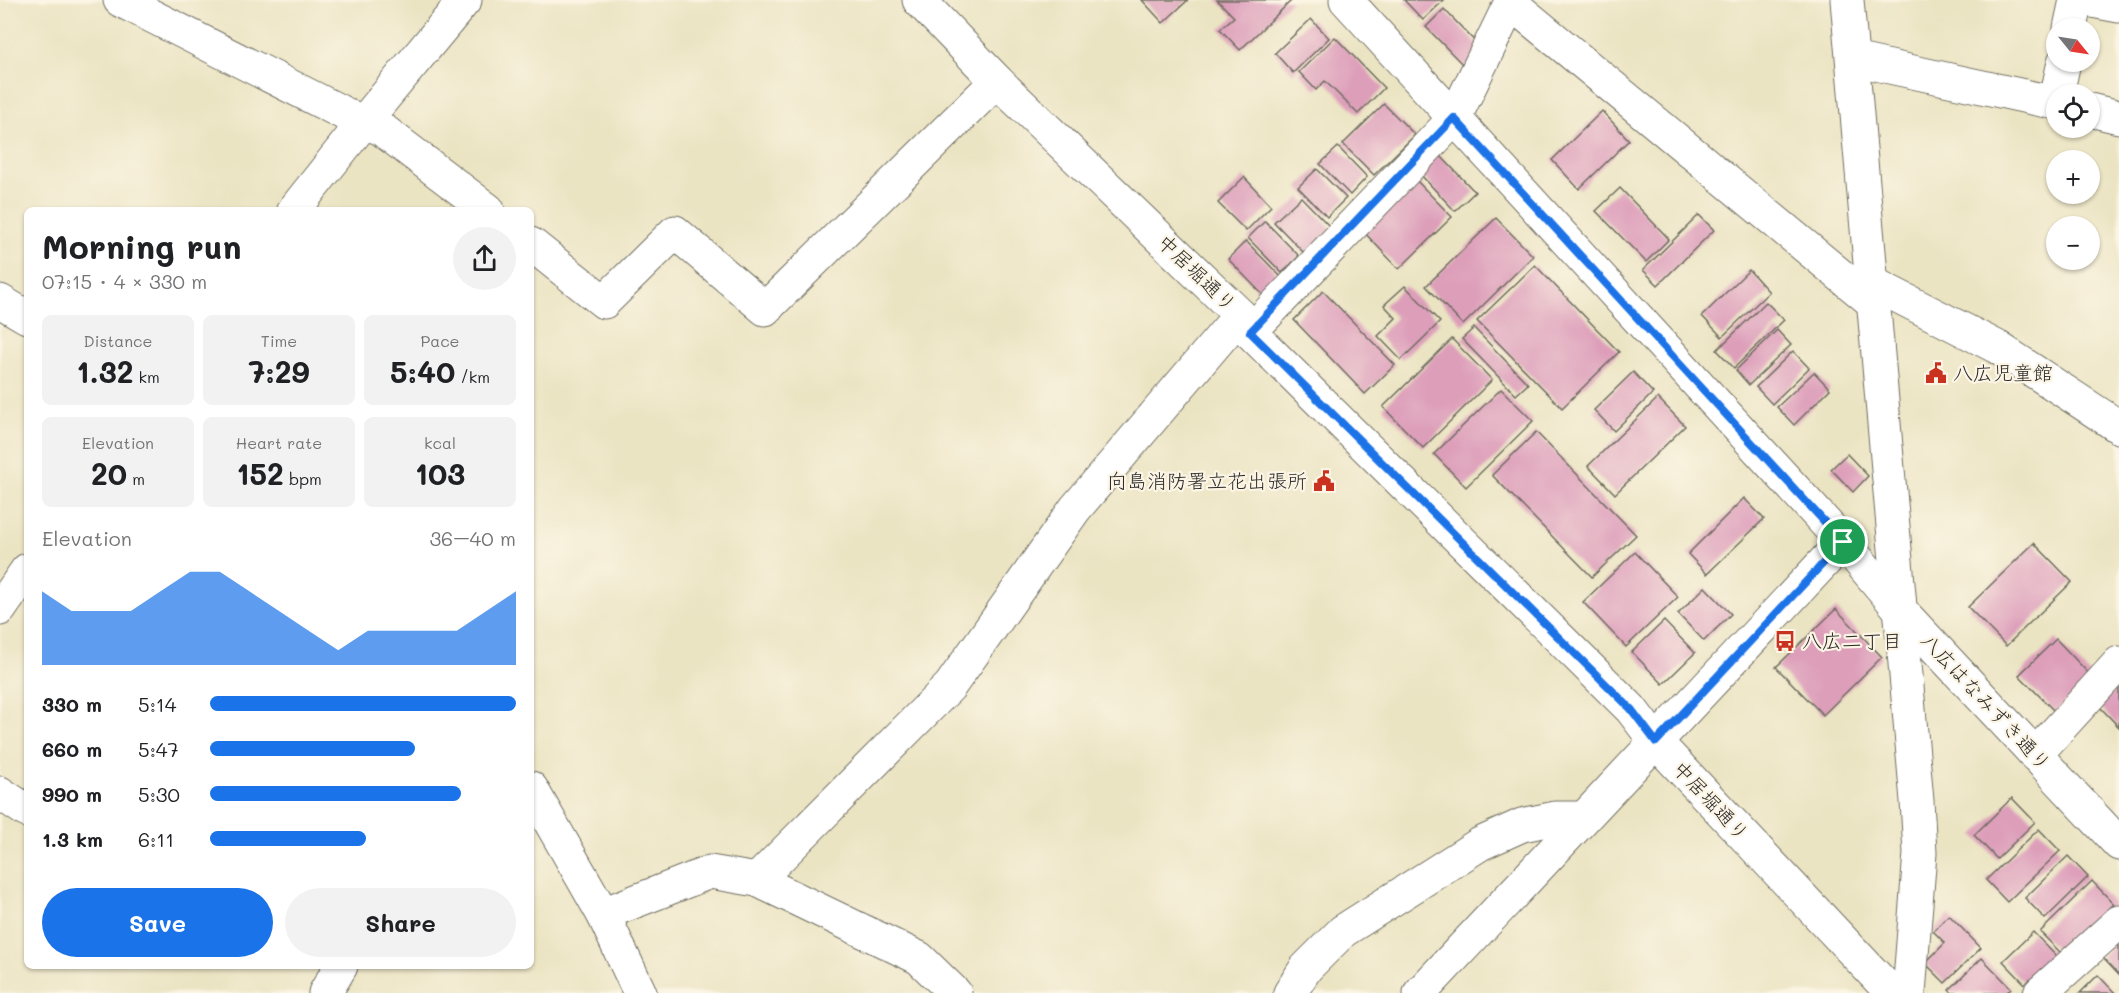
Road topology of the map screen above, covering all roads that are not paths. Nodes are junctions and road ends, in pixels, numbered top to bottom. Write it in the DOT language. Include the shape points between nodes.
graph roads {
  1 [pos="120,0"];
  2 [pos="465,0"];
  3 [pos="919,0"];
  4 [pos="1346,0"];
  5 [pos="1848,0"];
  6 [pos="2076,0"];
  7 [pos="2087,0"];
  8 [pos="1511,1"];
  9 [pos="2119,6"];
  10 [pos="2072,18"];
  11 [pos="1853,59"];
  12 [pos="997,81"];
  13 [pos="2046,100"];
  14 [pos="2100,112"];
  15 [pos="2119,117"];
  16 [pos="1454,118"];
  17 [pos="363,123"];
  18 [pos="296,207"];
  19 [pos="484,207"];
  20 [pos="534,246"];
  21 [pos="1875,294"];
  22 [pos="0,301"];
  23 [pos="24,315"];
  24 [pos="1245,323"];
  25 [pos="2119,427"];
  26 [pos="1843,542"];
  27 [pos="1902,612"];
  28 [pos="2119,663"];
  29 [pos="1656,742"];
  30 [pos="2035,755"];
  31 [pos="0,793"];
  32 [pos="534,793"];
  33 [pos="24,809"];
  34 [pos="1582,818"];
  35 [pos="2119,844"];
  36 [pos="757,880"];
  37 [pos="603,914"];
  38 [pos="2119,922"];
  39 [pos="339,969"];
  40 [pos="326,993"];
  41 [pos="640,993"];
  42 [pos="955,993"];
  43 [pos="1290,993"];
  44 [pos="1420,993"];
  45 [pos="1892,993"];
  46 [pos="1909,993"];
  47 [pos="2040,993"];
  1 -- 17 [label="street"];
  2 -- 17 [label="street"];
  3 -- 12 [label="street, 中居堀通り"];
  4 -- 16 [label="street, 八広はなみずき通り"];
  5 -- 11 [label="street"];
  6 -- 10 [label="street"];
  7 -- 9 [label="street"];
  8 -- 16 [label="street"];
  8 -- 21 [label="street"];
  11 -- 13 [label="street"];
  11 -- 21 [label="street"];
  12 -- 20 [label="street" via="765,309 675,232 604,302"];
  12 -- 24 [label="street, 中居堀通り"];
  14 -- 15 [label="street"];
  16 -- 24 [label="street"];
  16 -- 26 [label="street, 八広はなみずき通り"];
  17 -- 18 [label="street"];
  17 -- 19 [label="street" via="380,128"];
  21 -- 25 [label="street" via="1997,347"];
  21 -- 27 [label="street"];
  22 -- 23 [label="street"];
  24 -- 29 [label="street, 中居堀通り" via="1631,709"];
  24 -- 36 [label="street" via="1075,509 950,686"];
  26 -- 27 [label="street, 八広はなみずき通り"];
  26 -- 29 [label="street"];
  27 -- 30 [label="street, 八広はなみずき通り"];
  27 -- 46 [label="street" via="1920,853"];
  28 -- 30 [label="street"];
  29 -- 34 [label="street"];
  29 -- 45 [label="street, 中居堀通り"];
  30 -- 35 [label="street, 八広はなみずき通り"];
  31 -- 33 [label="street"];
  32 -- 37 [label="street"];
  34 -- 43 [label="street" via="1556,818 1522,825 1480,844 1343,931 1306,968"];
  34 -- 44 [label="street"];
  36 -- 37 [label="street" via="710,872"];
  36 -- 42 [label="street" via="919,958"];
  37 -- 41 [label="street"];
  38 -- 47 [label="street"];
  39 -- 40 [label="street"];
}
